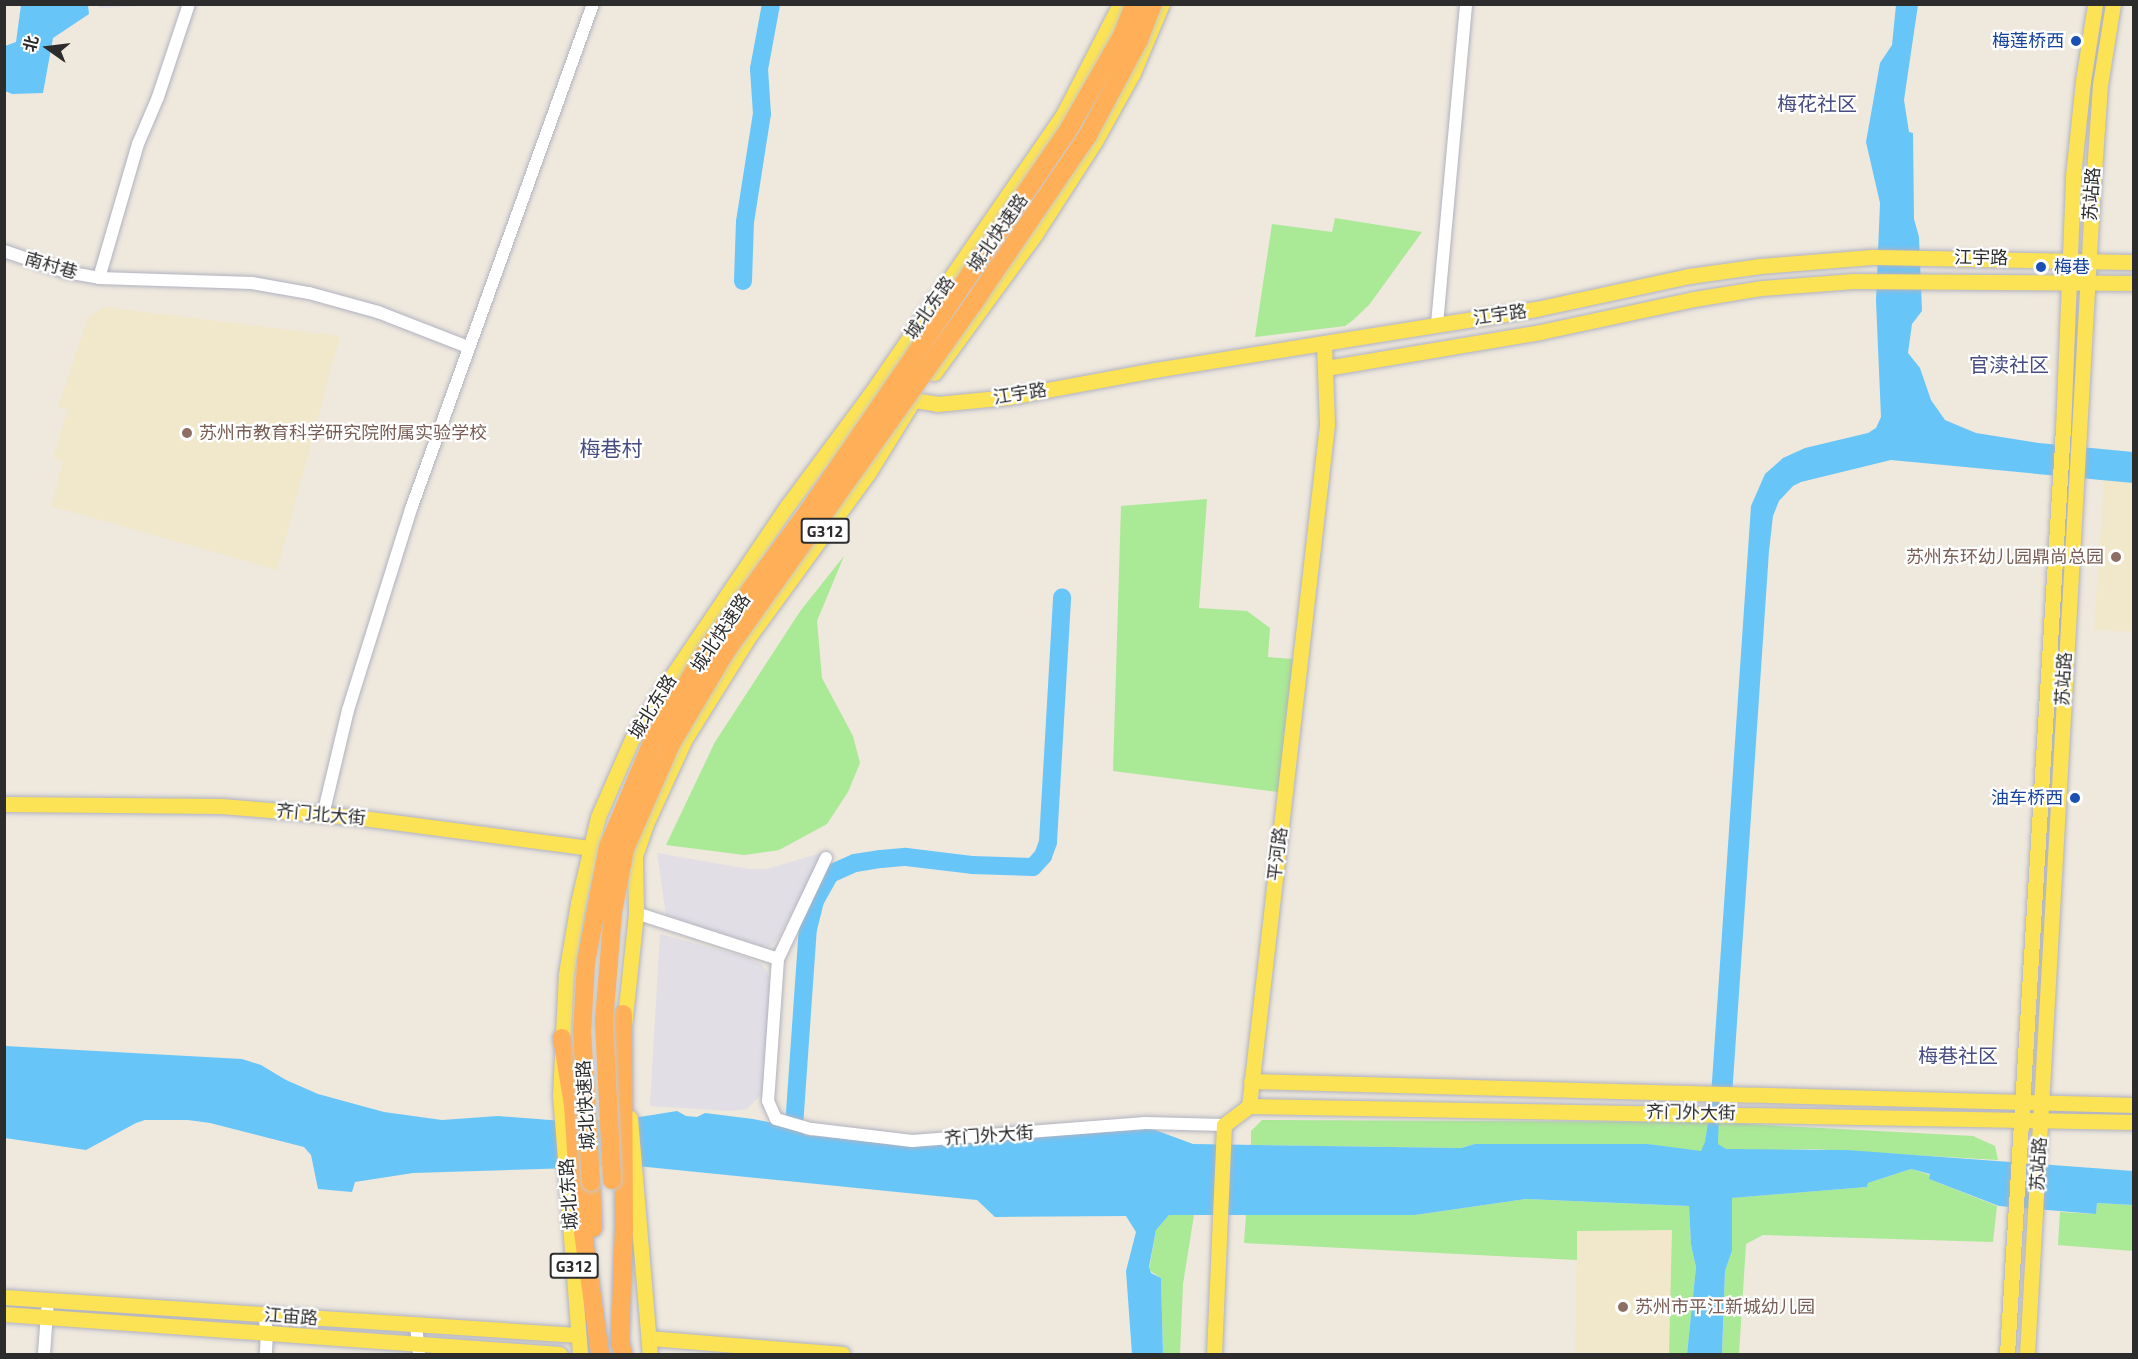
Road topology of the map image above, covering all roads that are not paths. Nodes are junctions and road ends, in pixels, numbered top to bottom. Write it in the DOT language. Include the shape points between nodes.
graph roads {
  1 [pos="189,4"];
  2 [pos="593,4"];
  3 [pos="1120,4"];
  4 [pos="1134,4"];
  5 [pos="1153,4"];
  6 [pos="1162,4"];
  7 [pos="1466,4"];
  8 [pos="2095,4"];
  9 [pos="2113,4"];
  10 [pos="4,251"];
  11 [pos="2068,260"];
  12 [pos="2089,260"];
  13 [pos="2133,262"];
  14 [pos="99,278"];
  15 [pos="2068,281"];
  16 [pos="2088,281"];
  17 [pos="2133,283"];
  18 [pos="1437,324"];
  19 [pos="1324,344"];
  20 [pos="468,347"];
  21 [pos="1326,368"];
  22 [pos="868,396"];
  23 [pos="915,399"];
  24 [pos="4,804"];
  25 [pos="322,815"];
  26 [pos="591,848"];
  27 [pos="635,856"];
  28 [pos="826,858"];
  29 [pos="636,914"];
  30 [pos="778,959"];
  31 [pos="623,1014"];
  32 [pos="562,1038"];
  33 [pos="1251,1081"];
  34 [pos="2022,1101"];
  35 [pos="2039,1101"];
  36 [pos="2133,1105"];
  37 [pos="1249,1106"];
  38 [pos="2021,1119"];
  39 [pos="2041,1120"];
  40 [pos="2133,1122"];
  41 [pos="1224,1133"];
  42 [pos="4,1297"];
  43 [pos="48,1300"];
  44 [pos="4,1314"];
  45 [pos="264,1315"];
  46 [pos="47,1317"];
  47 [pos="416,1325"];
  48 [pos="267,1332"];
  49 [pos="578,1335"];
  50 [pos="649,1338"];
  51 [pos="419,1349"];
  52 [pos="600,1350"];
  53 [pos="621,1350"];
  54 [pos="44,1354"];
  55 [pos="266,1354"];
  56 [pos="560,1354"];
  57 [pos="580,1354"];
  58 [pos="650,1354"];
  59 [pos="842,1354"];
  60 [pos="1214,1354"];
  61 [pos="2007,1354"];
  62 [pos="2027,1354"];
  1 -- 14 [label="street" via="138,144"];
  2 -- 20 [label="street"];
  3 -- 22 [label="main road, 城北东路 / G312" via="1064,113"];
  4 -- 52 [label="highway, 城北快速路, bridge" via="1122,36 1070,127 809,510 709,646 653,740 608,848 594,905 582,1032"];
  5 -- 53 [label="highway, 城北快速路, bridge" via="1139,40 1088,135 725,653 671,744 626,849 613,912 604,1021"];
  6 -- 23 [label="main road, G312" via="1133,73 1094,143 1036,233"];
  7 -- 18 [label="street"];
  8 -- 11 [label="main road, 苏站路" via="2083,81"];
  9 -- 12 [label="main road, 苏站路" via="2100,85"];
  10 -- 14 [label="street, 南村巷" via="66,272"];
  11 -- 12 [label="main road, 江宇路"];
  11 -- 15 [label="main road, 苏站路"];
  11 -- 18 [label="main road, 江宇路" via="1872,257 1720,271 1536,309"];
  12 -- 13 [label="main road, 江宇路"];
  12 -- 16 [label="main road, 苏站路"];
  14 -- 20 [label="street, 南村巷" via="252,283 309,293 378,312"];
  15 -- 16 [label="main road, 江宇路"];
  15 -- 21 [label="main road, 江宇路" via="1816,284 1723,294 1547,331"];
  15 -- 34 [label="main road, 苏站路" via="2063,429"];
  16 -- 17 [label="main road, 江宇路"];
  16 -- 35 [label="main road, 苏站路"];
  18 -- 19 [label="main road, 江宇路"];
  19 -- 21 [label="main road, 平河路"];
  19 -- 23 [label="main road, 江宇路" via="1009,397 937,404"];
  20 -- 25 [label="street" via="411,509 352,699"];
  21 -- 33 [label="main road, 平河路" via="1327,425"];
  22 -- 23 [label="main road, 江宇路"];
  22 -- 26 [label="main road, 城北东路 / G312" via="788,505 632,739 598,817"];
  23 -- 27 [label="main road, G312" via="869,472 748,638 685,739"];
  24 -- 25 [label="main road, 齐门北大街" via="221,806"];
  25 -- 26 [label="main road, 齐门北大街"];
  26 -- 27 [label="main road, 齐门北大街"];
  26 -- 32 [label="main road, 城北东路 / G312" via="566,974"];
  27 -- 29 [label="main road, G312"];
  28 -- 30 [label="street"];
  29 -- 30 [label="street"];
  29 -- 31 [label="main road, G312"];
  30 -- 41 [label="street, 齐门外大街" via="768,1101 776,1119 812,1129 912,1141 1145,1123"];
  31 -- 50 [label="main road, G312"];
  31 -- 53 [label="highway"];
  32 -- 49 [label="main road, 城北东路 / G312" via="560,1096"];
  32 -- 52 [label="highway" via="573,1105 580,1211"];
  33 -- 34 [label="main road, 齐门外大街"];
  33 -- 37 [label="main road, 平河路"];
  34 -- 35 [label="main road, 齐门外大街"];
  34 -- 38 [label="main road, 苏站路"];
  35 -- 36 [label="main road, 齐门外大街"];
  35 -- 39 [label="main road, 苏站路"];
  37 -- 38 [label="main road, 齐门外大街"];
  37 -- 41 [label="main road"];
  38 -- 39 [label="main road, 齐门外大街"];
  38 -- 61 [label="main road, 苏站路"];
  39 -- 40 [label="main road, 齐门外大街"];
  39 -- 62 [label="main road, 苏站路"];
  41 -- 60 [label="main road"];
  42 -- 43 [label="main road, 江宙路"];
  43 -- 45 [label="main road, 江宙路"];
  43 -- 46 [label="street"];
  44 -- 46 [label="main road, 江宙路"];
  45 -- 47 [label="main road, 江宙路"];
  45 -- 48 [label="street"];
  46 -- 48 [label="main road, 江宙路"];
  46 -- 54 [label="street"];
  47 -- 49 [label="main road, 江宙路"];
  47 -- 51 [label="street"];
  48 -- 51 [label="main road, 江宙路"];
  48 -- 55 [label="street"];
  49 -- 57 [label="main road, 城北东路 / G312"];
  50 -- 58 [label="main road, G312"];
  50 -- 59 [label="main road"];
  51 -- 56 [label="main road, 江宙路"];
}
